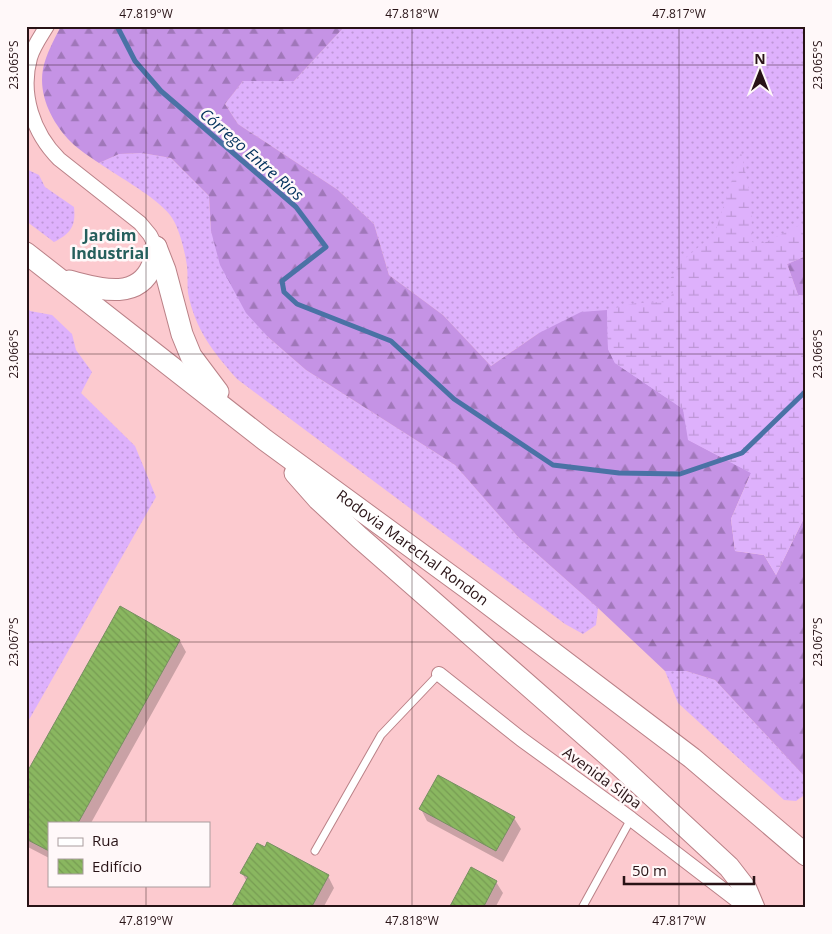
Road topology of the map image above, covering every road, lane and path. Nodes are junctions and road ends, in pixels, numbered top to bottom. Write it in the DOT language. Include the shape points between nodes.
graph roads {
  1 [pos="47,26"];
  2 [pos="156,247"];
  3 [pos="26,253"];
  4 [pos="59,278"];
  5 [pos="246,425"];
  6 [pos="265,440"];
  7 [pos="439,674"];
  8 [pos="631,819"];
  9 [pos="315,851"];
  10 [pos="802,854"];
  11 [pos="582,908"];
  12 [pos="747,908"];
  13 [pos="754,908"];
  1 -- 2 [label="street" via="30,56 28,72 30,110 36,128 59,159 140,222"];
  2 -- 4 [label="main road" via="147,274 130,288 101,289"];
  2 -- 5 [label="main road" via="191,356"];
  3 -- 4 [label="main road, Rodovia Marechal Rondon"];
  4 -- 5 [label="main road, Rodovia Marechal Rondon"];
  5 -- 6 [label="main road, Rodovia Marechal Rondon"];
  6 -- 10 [label="main road, Rodovia Marechal Rondon" via="685,752"];
  6 -- 13 [label="main road" via="346,525 729,867 746,889"];
  7 -- 8 [label="street, Avenida Silpa"];
  7 -- 9 [label="lane" via="381,736"];
  8 -- 11 [label="lane"];
  8 -- 12 [label="street, Avenida Silpa"];
}
